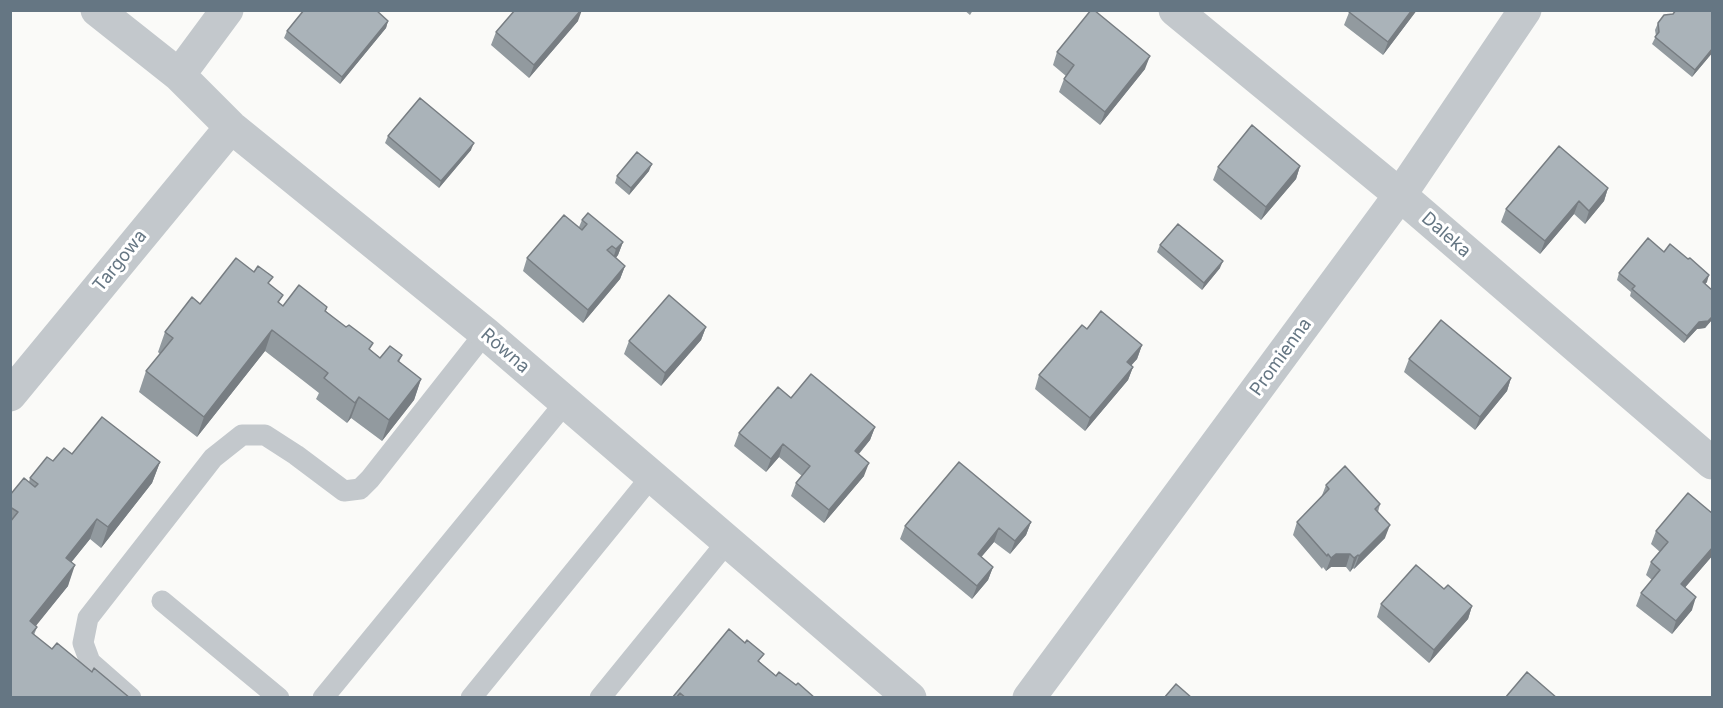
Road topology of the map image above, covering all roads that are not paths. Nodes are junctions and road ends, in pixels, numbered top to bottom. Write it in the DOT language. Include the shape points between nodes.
graph roads {
  1 [pos="97,10"];
  2 [pos="228,10"];
  3 [pos="1175,10"];
  4 [pos="1525,10"];
  5 [pos="179,75"];
  6 [pos="231,127"];
  7 [pos="1400,195"];
  8 [pos="485,333"];
  9 [pos="10,395"];
  10 [pos="565,402"];
  11 [pos="1713,463"];
  12 [pos="651,477"];
  13 [pos="727,542"];
  14 [pos="162,601"];
  15 [pos="131,698"];
  16 [pos="279,698"];
  17 [pos="323,698"];
  18 [pos="471,698"];
  19 [pos="600,698"];
  20 [pos="910,698"];
  21 [pos="1029,698"];
  1 -- 5 [label="street, Równa"];
  2 -- 5 [label="street"];
  3 -- 7 [label="street, Daleka"];
  4 -- 7 [label="street, Promienna"];
  5 -- 6 [label="street, Równa"];
  6 -- 8 [label="street, Równa"];
  6 -- 9 [label="street, Targowa"];
  7 -- 11 [label="street, Daleka"];
  7 -- 21 [label="street, Promienna"];
  8 -- 10 [label="street, Równa"];
  8 -- 15 [label="lane" via="360,489 344,491 265,435 242,435 213,458 88,618 83,643 90,662"];
  10 -- 12 [label="street, Równa"];
  10 -- 17 [label="lane"];
  12 -- 13 [label="street, Równa"];
  12 -- 18 [label="lane"];
  13 -- 19 [label="lane"];
  13 -- 20 [label="street, Równa"];
  14 -- 16 [label="lane"];
}
